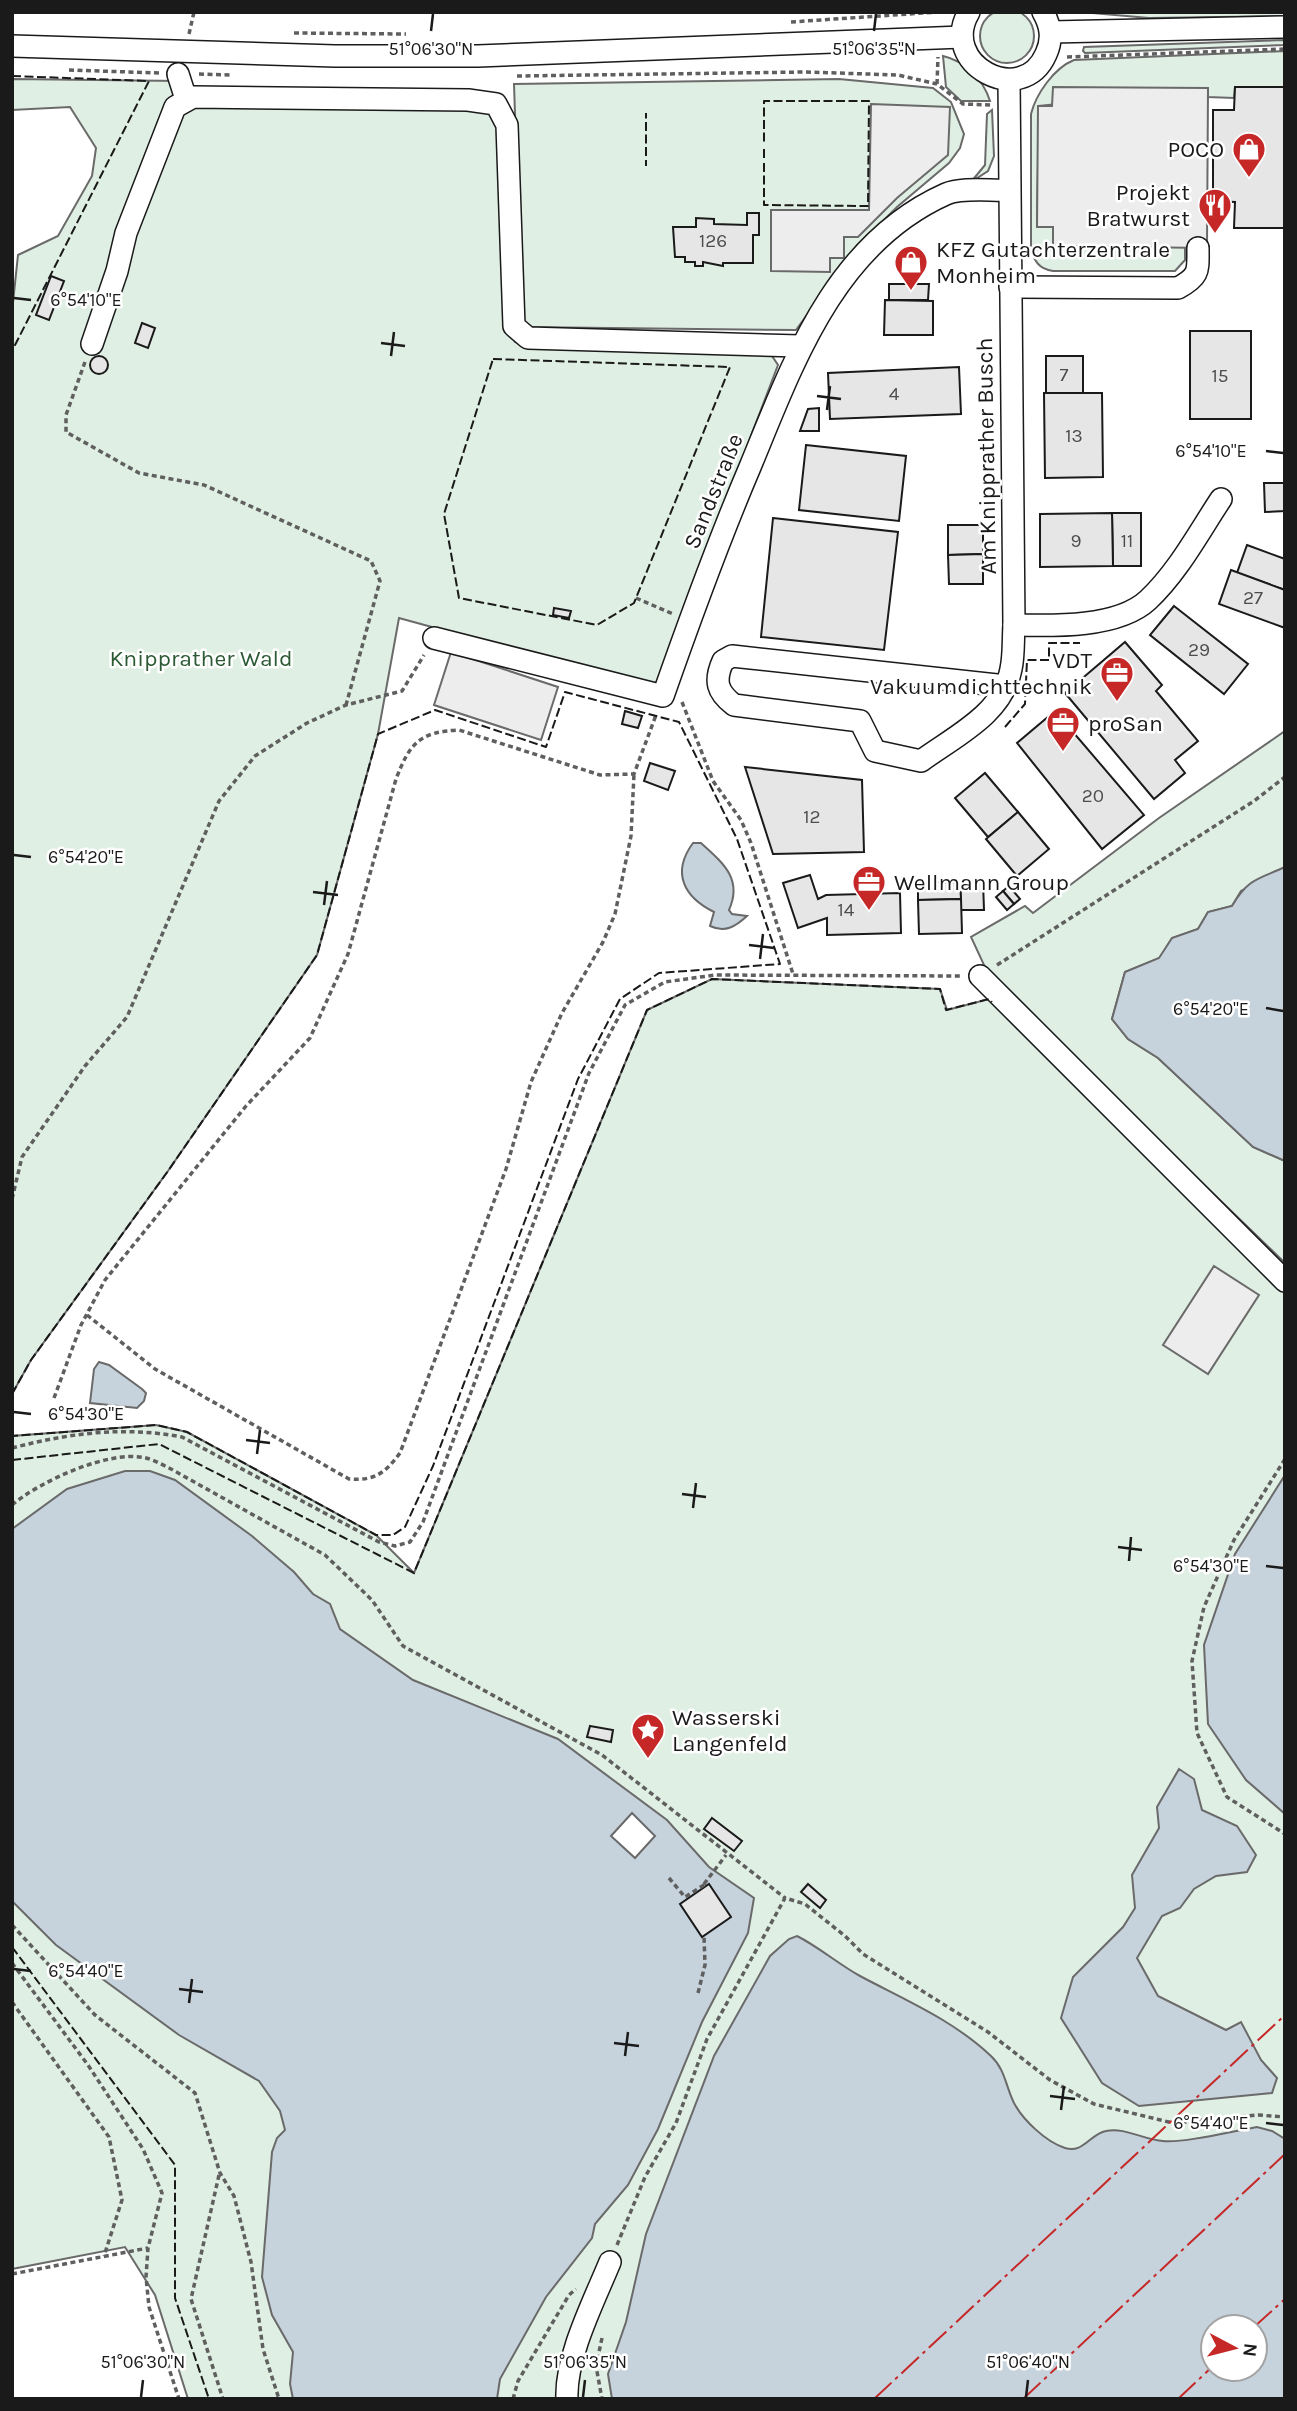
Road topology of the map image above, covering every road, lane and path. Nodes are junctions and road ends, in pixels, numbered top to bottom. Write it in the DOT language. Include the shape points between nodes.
graph roads {
  1 [pos="937,12"];
  2 [pos="969,12"];
  3 [pos="1043,12"];
  4 [pos="785,22"];
  5 [pos="1285,27"];
  6 [pos="176,32"];
  7 [pos="202,32"];
  8 [pos="294,33"];
  9 [pos="1051,33"];
  10 [pos="413,34"];
  11 [pos="962,37"];
  12 [pos="12,46"];
  13 [pos="1285,49"];
  14 [pos="1060,64"];
  15 [pos="178,74"];
  16 [pos="1009,80"];
  17 [pos="937,84"];
  18 [pos="186,99"];
  19 [pos="1008,105"];
  20 [pos="1009,190"];
  21 [pos="1198,247"];
  22 [pos="1010,287"];
  23 [pos="92,344"];
  24 [pos="800,346"];
  25 [pos="1221,499"];
  26 [pos="636,598"];
  27 [pos="659,610"];
  28 [pos="1014,625"];
  29 [pos="434,638"];
  30 [pos="671,674"];
  31 [pos="1006,686"];
  32 [pos="663,696"];
  33 [pos="346,705"];
  34 [pos="634,774"];
  35 [pos="1285,776"];
  36 [pos="793,974"];
  37 [pos="979,976"];
  38 [pos="12,1199"];
  39 [pos="1285,1281"];
  40 [pos="87,1315"];
  41 [pos="54,1398"];
  42 [pos="12,1448"];
  43 [pos="1285,1459"];
  44 [pos="12,1505"];
  45 [pos="1285,1834"];
  46 [pos="726,1855"];
  47 [pos="669,1878"];
  48 [pos="785,1898"];
  49 [pos="12,1925"];
  50 [pos="704,1936"];
  51 [pos="12,1963"];
  52 [pos="698,1993"];
  53 [pos="12,2002"];
  54 [pos="1285,2117"];
  55 [pos="220,2173"];
  56 [pos="148,2248"];
  57 [pos="104,2256"];
  58 [pos="610,2262"];
  59 [pos="12,2274"];
  60 [pos="579,2287"];
  61 [pos="604,2328"];
  62 [pos="179,2399"];
  63 [pos="223,2399"];
  64 [pos="279,2399"];
  65 [pos="513,2399"];
  66 [pos="567,2399"];
  67 [pos="602,2399"];
  1 -- 4 [label="path"];
  2 -- 11 [label="street"];
  3 -- 9 [label="street"];
  5 -- 9 [label="street"];
  6 -- 7 [label="path"];
  8 -- 10 [label="path"];
  9 -- 16 [label="street" via="1050,47 1035,70"];
  11 -- 12 [label="street" via="478,56"];
  11 -- 16 [label="street" via="965,51 982,72"];
  13 -- 14 [label="path" via="1078,55"];
  15 -- 18 [label="street"];
  16 -- 19 [label="street, Am Knipprather Busch"];
  17 -- 19 [label="path" via="963,104"];
  18 -- 23 [label="street" via="175,107 126,233"];
  18 -- 24 [label="street" via="468,100 496,104 507,125 513,326 528,338"];
  19 -- 20 [label="street, Am Knipprather Busch"];
  20 -- 22 [label="street, Am Knipprather Busch"];
  20 -- 24 [label="street, Sandstraße" via="949,193 907,215 872,245 842,280"];
  21 -- 22 [label="street" via="1194,280 1178,288"];
  22 -- 28 [label="street, Am Knipprather Busch"];
  23 -- 33 [label="path" via="66,415 66,432 139,473 204,485 371,561 380,581"];
  24 -- 30 [label="street, Sandstraße"];
  25 -- 28 [label="street" via="1147,601 1107,620"];
  26 -- 27 [label="path"];
  28 -- 31 [label="street, Am Knipprather Busch"];
  29 -- 32 [label="street"];
  29 -- 33 [label="path" via="402,691"];
  30 -- 32 [label="street, Sandstraße"];
  30 -- 36 [label="path" via="713,782 741,820 751,843"];
  31 -- 31 [label="street, Am Knipprather Busch" via="995,707 921,761 875,751 860,720 734,705 717,686 723,661 732,656"];
  32 -- 34 [label="path"];
  33 -- 38 [label="path" via="255,756 219,801 127,1017 85,1066 22,1157"];
  34 -- 40 [label="path" via="600,775 459,730 419,739 396,779 348,954 310,1038 246,1106 104,1280"];
  34 -- 40 [label="path" via="631,836 615,914 531,1082 506,1169 400,1453 385,1474 349,1479 155,1369"];
  35 -- 37 [label="path"];
  36 -- 37 [label="path"];
  36 -- 42 [label="path" via="715,975 665,982 625,1005 589,1073 423,1522 410,1542 395,1546 379,1542 182,1437 111,1430"];
  37 -- 39 [label="street"];
  40 -- 41 [label="path"];
  43 -- 45 [label="path" via="1234,1540 1204,1607 1192,1661 1197,1733 1227,1797"];
  44 -- 46 [label="path" via="32,1488 111,1458 145,1457 171,1469 325,1555 372,1600 403,1646 602,1755"];
  46 -- 47 [label="path" via="704,1886 685,1897"];
  46 -- 48 [label="path"];
  48 -- 54 [label="path" via="805,1904 863,1954 988,2032 1049,2080 1094,2104 1173,2123"];
  48 -- 58 [label="path" via="707,2039 676,2123 645,2178"];
  49 -- 55 [label="path" via="95,2015 195,2093"];
  50 -- 52 [label="path" via="705,1965"];
  51 -- 56 [label="path" via="144,2149 162,2193"];
  53 -- 57 [label="path" via="109,2137 122,2200"];
  55 -- 63 [label="path" via="191,2300"];
  55 -- 64 [label="path" via="234,2196 251,2262 263,2349"];
  56 -- 57 [label="path"];
  56 -- 62 [label="path" via="149,2307"];
  57 -- 59 [label="path"];
  58 -- 66 [label="street" via="581,2334"];
  60 -- 65 [label="path" via="569,2295 518,2381"];
  61 -- 67 [label="path" via="596,2366"];
}
